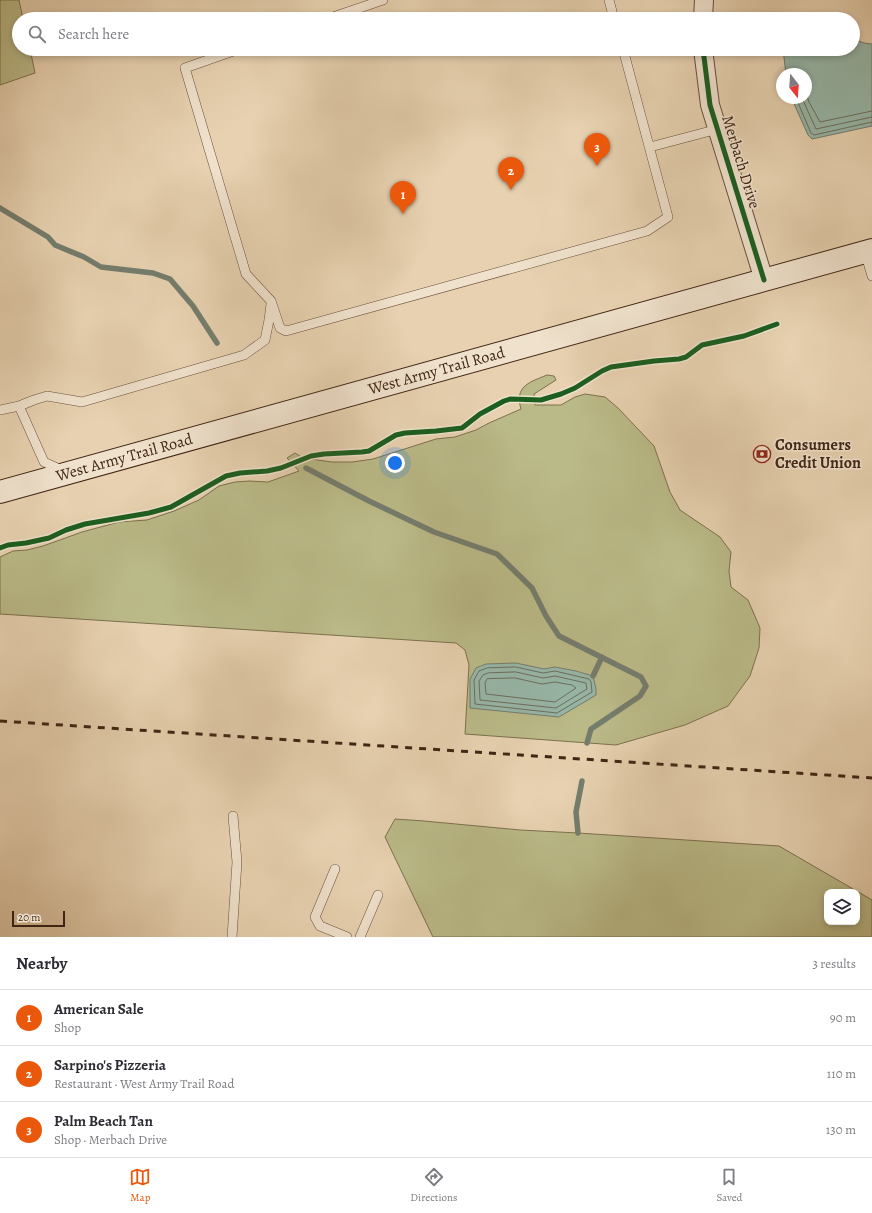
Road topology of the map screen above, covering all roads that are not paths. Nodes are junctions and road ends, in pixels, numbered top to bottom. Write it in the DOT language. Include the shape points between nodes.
graph roads {
  1 [pos="383,0"];
  2 [pos="609,0"];
  3 [pos="704,0"];
  4 [pos="348,12"];
  5 [pos="612,12"];
  6 [pos="703,12"];
  7 [pos="220,56"];
  8 [pos="625,56"];
  9 [pos="704,56"];
  10 [pos="718,129"];
  11 [pos="650,147"];
  12 [pos="868,251"];
  13 [pos="872,276"];
  14 [pos="764,280"];
  15 [pos="271,301"];
  16 [pos="19,406"];
  17 [pos="0,410"];
  18 [pos="67,473"];
  19 [pos="0,492"];
  20 [pos="232,816"];
  21 [pos="334,870"];
  22 [pos="378,896"];
  23 [pos="232,937"];
  24 [pos="347,937"];
  25 [pos="360,937"];
  1 -- 4 [label="lane"];
  2 -- 5 [label="lane"];
  3 -- 6 [label="street"];
  7 -- 15 [label="lane" via="185,68 246,274"];
  8 -- 11 [label="lane"];
  9 -- 10 [label="street, Merbach Drive" via="710,104"];
  10 -- 11 [label="lane"];
  10 -- 14 [label="street, Merbach Drive"];
  11 -- 15 [label="lane" via="668,217 647,231 286,331 280,328"];
  12 -- 13 [label="lane"];
  12 -- 14 [label="main road, West Army Trail Road"];
  14 -- 18 [label="main road, West Army Trail Road"];
  15 -- 16 [label="lane" via="265,340 244,355 82,402 47,396"];
  16 -- 17 [label="lane"];
  16 -- 18 [label="lane" via="44,462"];
  18 -- 19 [label="main road, West Army Trail Road"];
  20 -- 23 [label="lane" via="237,862"];
  21 -- 24 [label="lane" via="315,916 320,926"];
  22 -- 25 [label="lane"];
}
